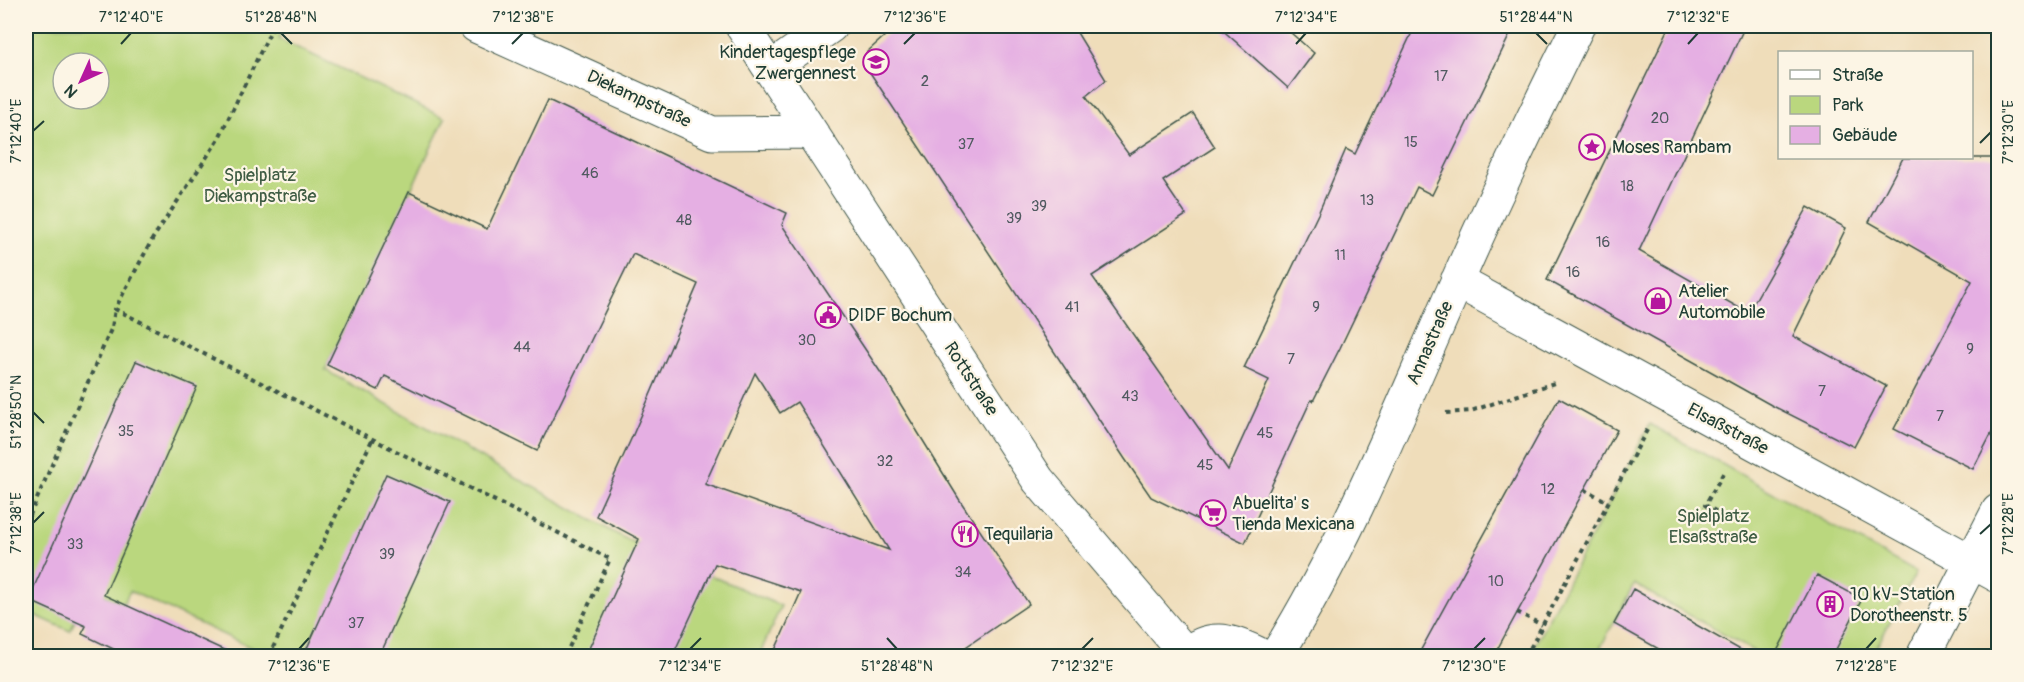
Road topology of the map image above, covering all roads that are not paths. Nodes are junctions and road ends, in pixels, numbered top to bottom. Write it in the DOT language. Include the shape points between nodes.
graph roads {
  1 [pos="476,26"];
  2 [pos="742,26"];
  3 [pos="831,26"];
  4 [pos="1578,26"];
  5 [pos="770,69"];
  6 [pos="811,132"];
  7 [pos="1457,281"];
  8 [pos="1998,511"];
  9 [pos="1985,569"];
  10 [pos="1185,655"];
  11 [pos="1260,657"];
  12 [pos="1276,657"];
  13 [pos="1923,657"];
  1 -- 6 [label="street, Diekampstraße" via="712,133"];
  2 -- 5 [label="street, Rottstraße"];
  3 -- 5 [label="street"];
  4 -- 7 [label="street, Annastraße"];
  5 -- 6 [label="street, Rottstraße"];
  6 -- 10 [label="street, Rottstraße" via="1038,480"];
  7 -- 9 [label="street, Elsaßstraße"];
  7 -- 12 [label="street, Annastraße" via="1372,475 1300,618"];
  8 -- 9 [label="street"];
  9 -- 13 [label="street"];
  10 -- 11 [label="street, Rottstraße" via="1208,642 1232,641"];
}
